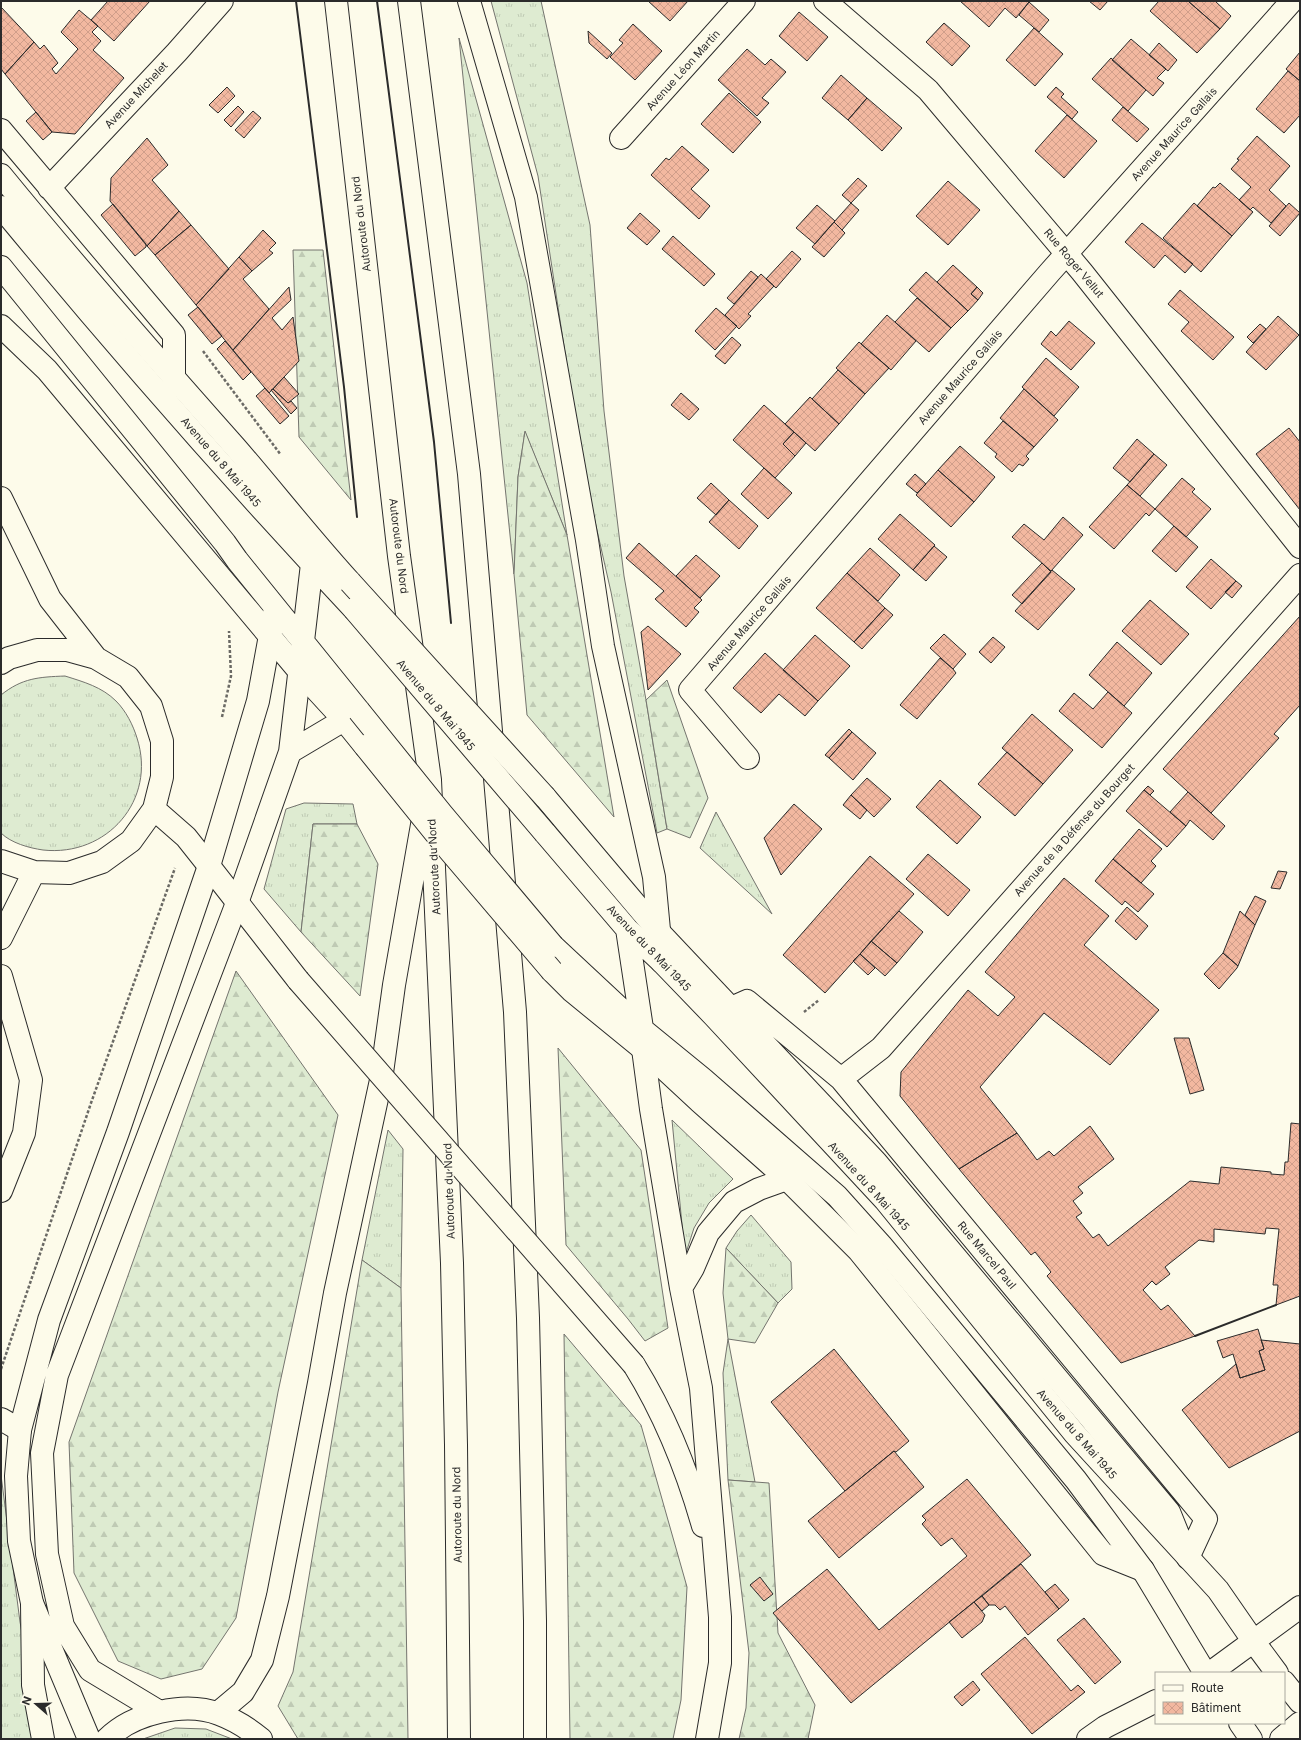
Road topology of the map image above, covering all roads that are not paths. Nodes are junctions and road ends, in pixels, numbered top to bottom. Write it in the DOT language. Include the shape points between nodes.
graph roads {
  1 [pos="222,1"];
  2 [pos="336,1"];
  3 [pos="409,1"];
  4 [pos="469,1"];
  5 [pos="744,1"];
  6 [pos="825,1"];
  7 [pos="1292,1"];
  8 [pos="1,130"];
  9 [pos="621,138"];
  10 [pos="1,175"];
  11 [pos="49,188"];
  12 [pos="1,207"];
  13 [pos="1067,253"];
  14 [pos="1,267"];
  15 [pos="1,326"];
  16 [pos="174,380"];
  17 [pos="176,410"];
  18 [pos="1,498"];
  19 [pos="310,538"];
  20 [pos="1300,547"];
  21 [pos="312,564"];
  22 [pos="1300,575"];
  23 [pos="275,608"];
  24 [pos="270,636"];
  25 [pos="303,643"];
  26 [pos="96,658"];
  27 [pos="1,663"];
  28 [pos="299,671"];
  29 [pos="351,715"];
  30 [pos="290,752"];
  31 [pos="748,758"];
  32 [pos="430,780"];
  33 [pos="154,809"];
  34 [pos="1,860"];
  35 [pos="209,866"];
  36 [pos="34,872"];
  37 [pos="237,903"];
  38 [pos="627,929"];
  39 [pos="659,932"];
  40 [pos="1,938"];
  41 [pos="662,962"];
  42 [pos="1,976"];
  43 [pos="723,1012"];
  44 [pos="643,1040"];
  45 [pos="841,1079"];
  46 [pos="787,1179"];
  47 [pos="818,1180"];
  48 [pos="1,1191"];
  49 [pos="681,1288"];
  50 [pos="1,1419"];
  51 [pos="20,1430"];
  52 [pos="1188,1558"];
  53 [pos="1143,1570"];
  54 [pos="717,1575"];
  55 [pos="32,1602"];
  56 [pos="1300,1607"];
  57 [pos="1254,1642"];
  58 [pos="1203,1672"];
  59 [pos="1211,1672"];
  60 [pos="1276,1672"];
  61 [pos="1285,1683"];
  62 [pos="1155,1702"];
  63 [pos="1300,1702"];
  64 [pos="158,1711"];
  65 [pos="218,1713"];
  66 [pos="1300,1723"];
  67 [pos="1241,1724"];
  68 [pos="44,1739"];
  69 [pos="89,1739"];
  70 [pos="107,1739"];
  71 [pos="261,1739"];
  72 [pos="459,1739"];
  73 [pos="535,1739"];
  74 [pos="707,1739"];
  75 [pos="1088,1739"];
  76 [pos="1251,1739"];
  77 [pos="1282,1739"];
  1 -- 11 [label="main road, Avenue Michelet"];
  2 -- 32 [label="main road, Autoroute du Nord" via="399,556"];
  3 -- 73 [label="main road" via="469,474 515,1012 528,1318"];
  4 -- 39 [label="main road" via="526,197 587,540 603,646 654,877"];
  5 -- 9 [label="main road, Avenue Léon Martin"];
  6 -- 13 [label="main road, Rue Roger Vellut" via="928,90"];
  7 -- 13 [label="main road, Avenue Maurice Gallais"];
  8 -- 11 [label="main road"];
  10 -- 16 [label="main road"];
  11 -- 16 [label="main road" via="174,335"];
  12 -- 17 [label="main road, Avenue du 8 Mai 1945" via="82,305"];
  13 -- 20 [label="main road, Rue Roger Vellut"];
  13 -- 31 [label="main road, Avenue Maurice Gallais" via="690,690"];
  14 -- 23 [label="main road"];
  15 -- 24 [label="main road" via="47,370"];
  16 -- 17 [label="main road"];
  16 -- 19 [label="main road"];
  17 -- 21 [label="main road, Avenue du 8 Mai 1945"];
  18 -- 26 [label="main road" via="50,599"];
  19 -- 21 [label="main road"];
  19 -- 39 [label="main road, bridge" via="545,797"];
  21 -- 25 [label="main road"];
  21 -- 38 [label="main road, Avenue du 8 Mai 1945, bridge" via="354,609"];
  22 -- 45 [label="main road, Avenue de la Défense du Bourget" via="881,1048"];
  23 -- 24 [label="main road"];
  23 -- 25 [label="main road"];
  24 -- 28 [label="main road"];
  24 -- 35 [label="main road" via="258,701"];
  25 -- 28 [label="main road"];
  25 -- 29 [label="main road"];
  26 -- 27 [label="main road" via="67,650 38,650 9,658"];
  26 -- 33 [label="main road" via="128,677 151,706 162,741 162,777"];
  28 -- 29 [label="main road"];
  28 -- 30 [label="main road"];
  29 -- 30 [label="main road"];
  29 -- 44 [label="main road, bridge" via="442,814 553,946"];
  29 -- 44 [label="main road, bridge" via="365,746 552,971 572,991"];
  30 -- 37 [label="main road"];
  32 -- 65 [label="main road" via="394,985 381,1080 335,1293 278,1596 262,1660 243,1692"];
  32 -- 72 [label="main road, Autoroute du Nord" via="452,1263"];
  33 -- 35 [label="main road" via="186,837"];
  33 -- 36 [label="main road" via="132,841 102,862 69,873"];
  34 -- 36 [label="main road"];
  35 -- 37 [label="main road"];
  35 -- 51 [label="main road" via="118,1132 49,1320"];
  36 -- 40 [label="main road"];
  37 -- 54 [label="main road, bridge" via="298,980 634,1365 648,1388 675,1446 693,1493"];
  37 -- 64 [label="main road" via="57,1375 42,1453 46,1554 63,1626 90,1670"];
  38 -- 41 [label="main road, Avenue du 8 Mai 1945"];
  38 -- 44 [label="main road"];
  39 -- 41 [label="main road"];
  39 -- 43 [label="main road"];
  41 -- 43 [label="main road, Avenue du 8 Mai 1945"];
  42 -- 48 [label="main road" via="31,1080 24,1133"];
  43 -- 45 [label="main road, Rue Marcel Paul" via="747,1002"];
  43 -- 52 [label="main road, Avenue du 8 Mai 1945" via="885,1200 1076,1434"];
  44 -- 46 [label="main road" via="699,1101"];
  44 -- 47 [label="main road" via="703,1079"];
  44 -- 49 [label="main road" via="651,1109"];
  45 -- 52 [label="main road, Rue Marcel Paul" via="1206,1519"];
  46 -- 47 [label="main road"];
  46 -- 49 [label="main road" via="734,1202 708,1233"];
  46 -- 53 [label="main road" via="858,1251 1103,1554"];
  47 -- 53 [label="main road" via="881,1245 1076,1480"];
  49 -- 54 [label="main road" via="701,1388"];
  50 -- 51 [label="main road"];
  51 -- 55 [label="main road" via="16,1476 19,1541"];
  52 -- 57 [label="main road, Avenue du 8 Mai 1945" via="1218,1590"];
  53 -- 58 [label="main road"];
  54 -- 74 [label="main road" via="720,1663"];
  55 -- 68 [label="main road" via="33,1685"];
  55 -- 69 [label="main road"];
  56 -- 57 [label="main road"];
  57 -- 59 [label="main road"];
  57 -- 60 [label="main road, Avenue du 8 Mai 1945"];
  61 -- 63 [label="main road"];
  62 -- 75 [label="main road" via="1105,1727"];
  64 -- 65 [label="main road" via="188,1708"];
  64 -- 70 [label="main road" via="134,1720"];
  65 -- 71 [label="main road" via="247,1727"];
  66 -- 77 [label="main road"];
  67 -- 76 [label="main road"];
}
